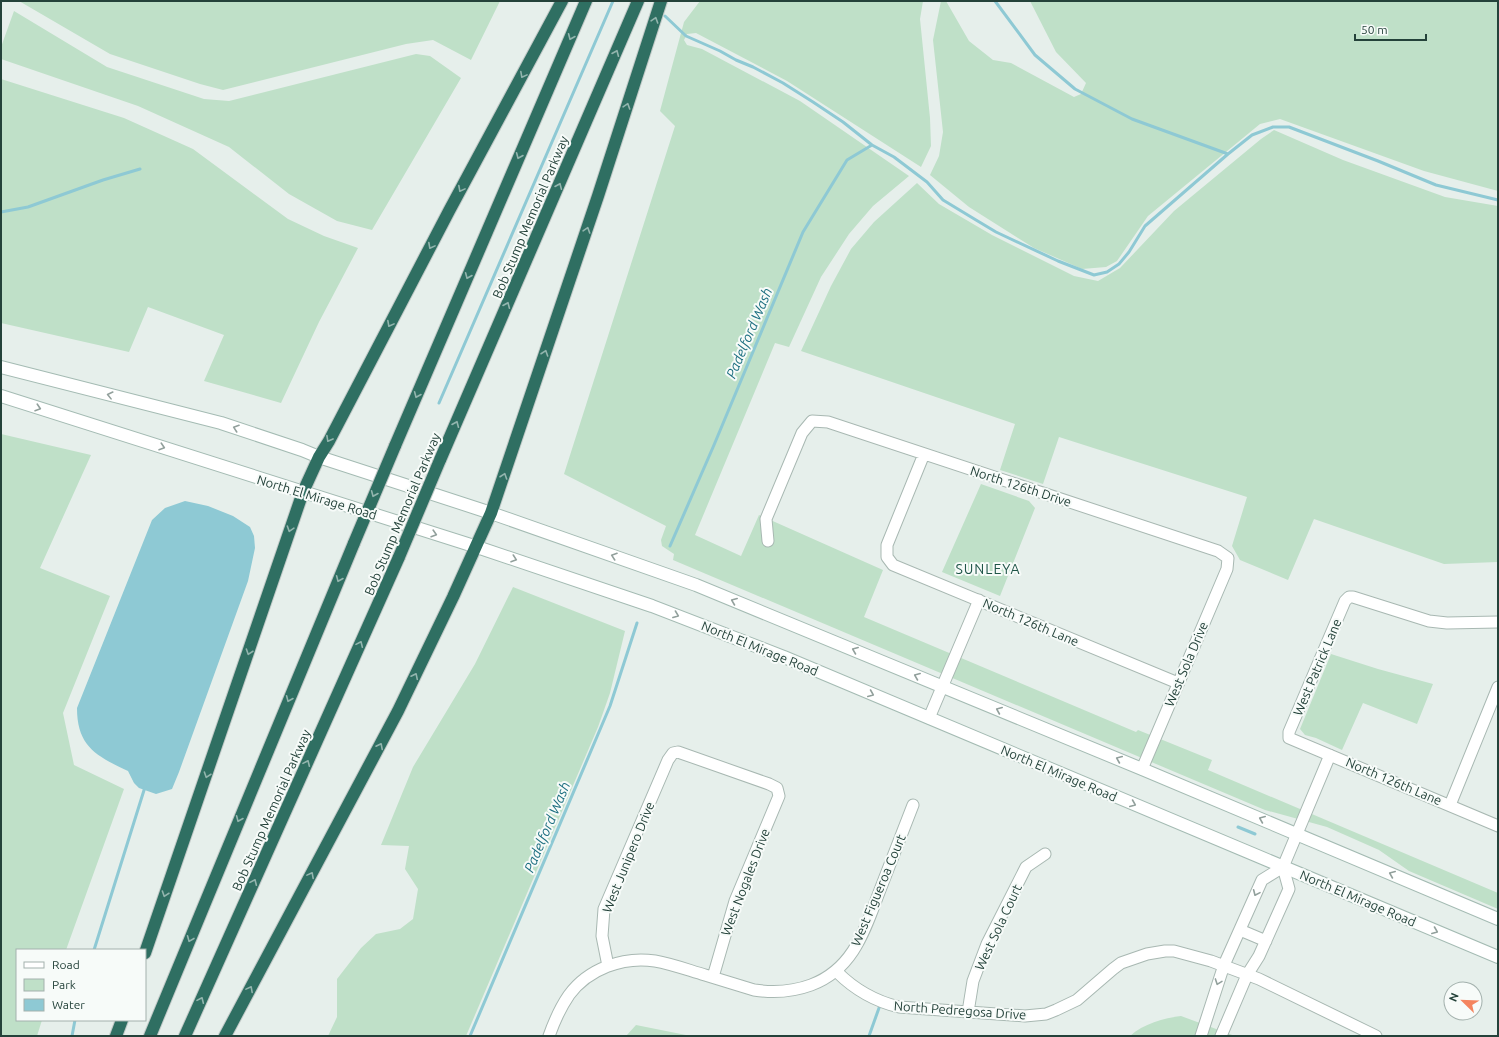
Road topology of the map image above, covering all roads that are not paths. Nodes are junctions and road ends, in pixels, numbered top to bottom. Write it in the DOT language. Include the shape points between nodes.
graph roads {
  1 [pos="562,1"];
  2 [pos="586,1"];
  3 [pos="638,1"];
  4 [pos="661,1"];
  5 [pos="1,367"];
  6 [pos="1,396"];
  7 [pos="924,454"];
  8 [pos="319,457"];
  9 [pos="303,492"];
  10 [pos="491,513"];
  11 [pos="768,541"];
  12 [pos="477,547"];
  13 [pos="1228,558"];
  14 [pos="979,600"];
  15 [pos="1498,622"];
  16 [pos="1178,684"];
  17 [pos="943,686"];
  18 [pos="1498,687"];
  19 [pos="929,718"];
  20 [pos="1289,738"];
  21 [pos="1330,755"];
  22 [pos="1142,769"];
  23 [pos="777,788"];
  24 [pos="913,805"];
  25 [pos="1450,805"];
  26 [pos="1498,826"];
  27 [pos="1298,834"];
  28 [pos="1045,854"];
  29 [pos="1283,867"];
  30 [pos="1498,919"];
  31 [pos="1240,930"];
  32 [pos="1266,941"];
  33 [pos="146,949"];
  34 [pos="1498,957"];
  35 [pos="608,966"];
  36 [pos="1224,966"];
  37 [pos="836,972"];
  38 [pos="1243,973"];
  39 [pos="713,977"];
  40 [pos="968,1012"];
  41 [pos="122,1021"];
  42 [pos="116,1036"];
  43 [pos="150,1036"];
  44 [pos="185,1036"];
  45 [pos="225,1036"];
  46 [pos="548,1036"];
  47 [pos="1200,1036"];
  48 [pos="1222,1036"];
  49 [pos="1376,1036"];
  1 -- 8 [label="highway, one-way"];
  2 -- 43 [label="highway, Bob Stump Memorial Parkway, one-way, bridge" via="354,543"];
  44 -- 3 [label="highway, Bob Stump Memorial Parkway, one-way, bridge" via="399,557"];
  10 -- 4 [label="highway, one-way"];
  8 -- 5 [label="main road, one-way" via="221,423"];
  6 -- 9 [label="main road, North El Mirage Road, one-way"];
  7 -- 11 [label="street, North 126th Drive" via="828,422 812,421 802,433 766,519"];
  7 -- 13 [label="street, North 126th Drive" via="1218,551"];
  7 -- 14 [label="street, North 126th Lane" via="886,546 887,558 893,565"];
  8 -- 9 [label="highway"];
  8 -- 10 [label="main road"];
  9 -- 12 [label="main road, North El Mirage Road, one-way"];
  9 -- 33 [label="highway, one-way"];
  10 -- 12 [label="highway"];
  17 -- 10 [label="main road, one-way" via="683,580"];
  12 -- 19 [label="main road, North El Mirage Road, one-way" via="652,606 784,657"];
  45 -- 12 [label="highway, one-way" via="398,711"];
  13 -- 16 [label="street, West Sola Drive" via="1227,569"];
  14 -- 16 [label="street, North 126th Lane"];
  14 -- 17 [label="street"];
  15 -- 20 [label="street, West Patrick Lane" via="1429,621 1349,597 1295,718"];
  16 -- 22 [label="street, West Sola Drive"];
  17 -- 19 [label="street"];
  22 -- 17 [label="main road, one-way"];
  18 -- 25 [label="street"];
  19 -- 29 [label="main road, North El Mirage Road, one-way"];
  20 -- 21 [label="street, North 126th Lane"];
  21 -- 25 [label="street, North 126th Lane"];
  21 -- 27 [label="street"];
  27 -- 22 [label="main road, one-way"];
  23 -- 35 [label="street, West Junipero Drive" via="678,752 673,754 668,760 604,909 602,936"];
  23 -- 39 [label="street, West Nogales Drive" via="779,796 736,901"];
  24 -- 37 [label="street, West Figueroa Court" via="863,934"];
  25 -- 26 [label="street, North 126th Lane"];
  27 -- 29 [label="street"];
  30 -- 27 [label="main road, one-way"];
  28 -- 40 [label="street, West Sola Court" via="1026,867 987,944 975,976"];
  29 -- 31 [label="street, one-way" via="1262,880"];
  29 -- 32 [label="street" via="1289,889"];
  29 -- 34 [label="main road, North El Mirage Road, one-way"];
  31 -- 32 [label="street"];
  31 -- 36 [label="street"];
  32 -- 38 [label="street" via="1259,956"];
  35 -- 39 [label="street" via="649,960"];
  35 -- 46 [label="street" via="583,980 569,995"];
  36 -- 38 [label="street, North Pedregosa Drive"];
  36 -- 40 [label="street, North Pedregosa Drive" via="1174,951 1155,952 1121,963 1076,1000 1046,1014 1025,1016"];
  36 -- 47 [label="street, one-way"];
  37 -- 39 [label="street" via="803,988 778,992 754,990"];
  37 -- 40 [label="street, North Pedregosa Drive" via="856,989 888,1004 907,1008"];
  38 -- 48 [label="street"];
  38 -- 49 [label="street, North Pedregosa Drive"];
  41 -- 42 [label="highway"];
}
